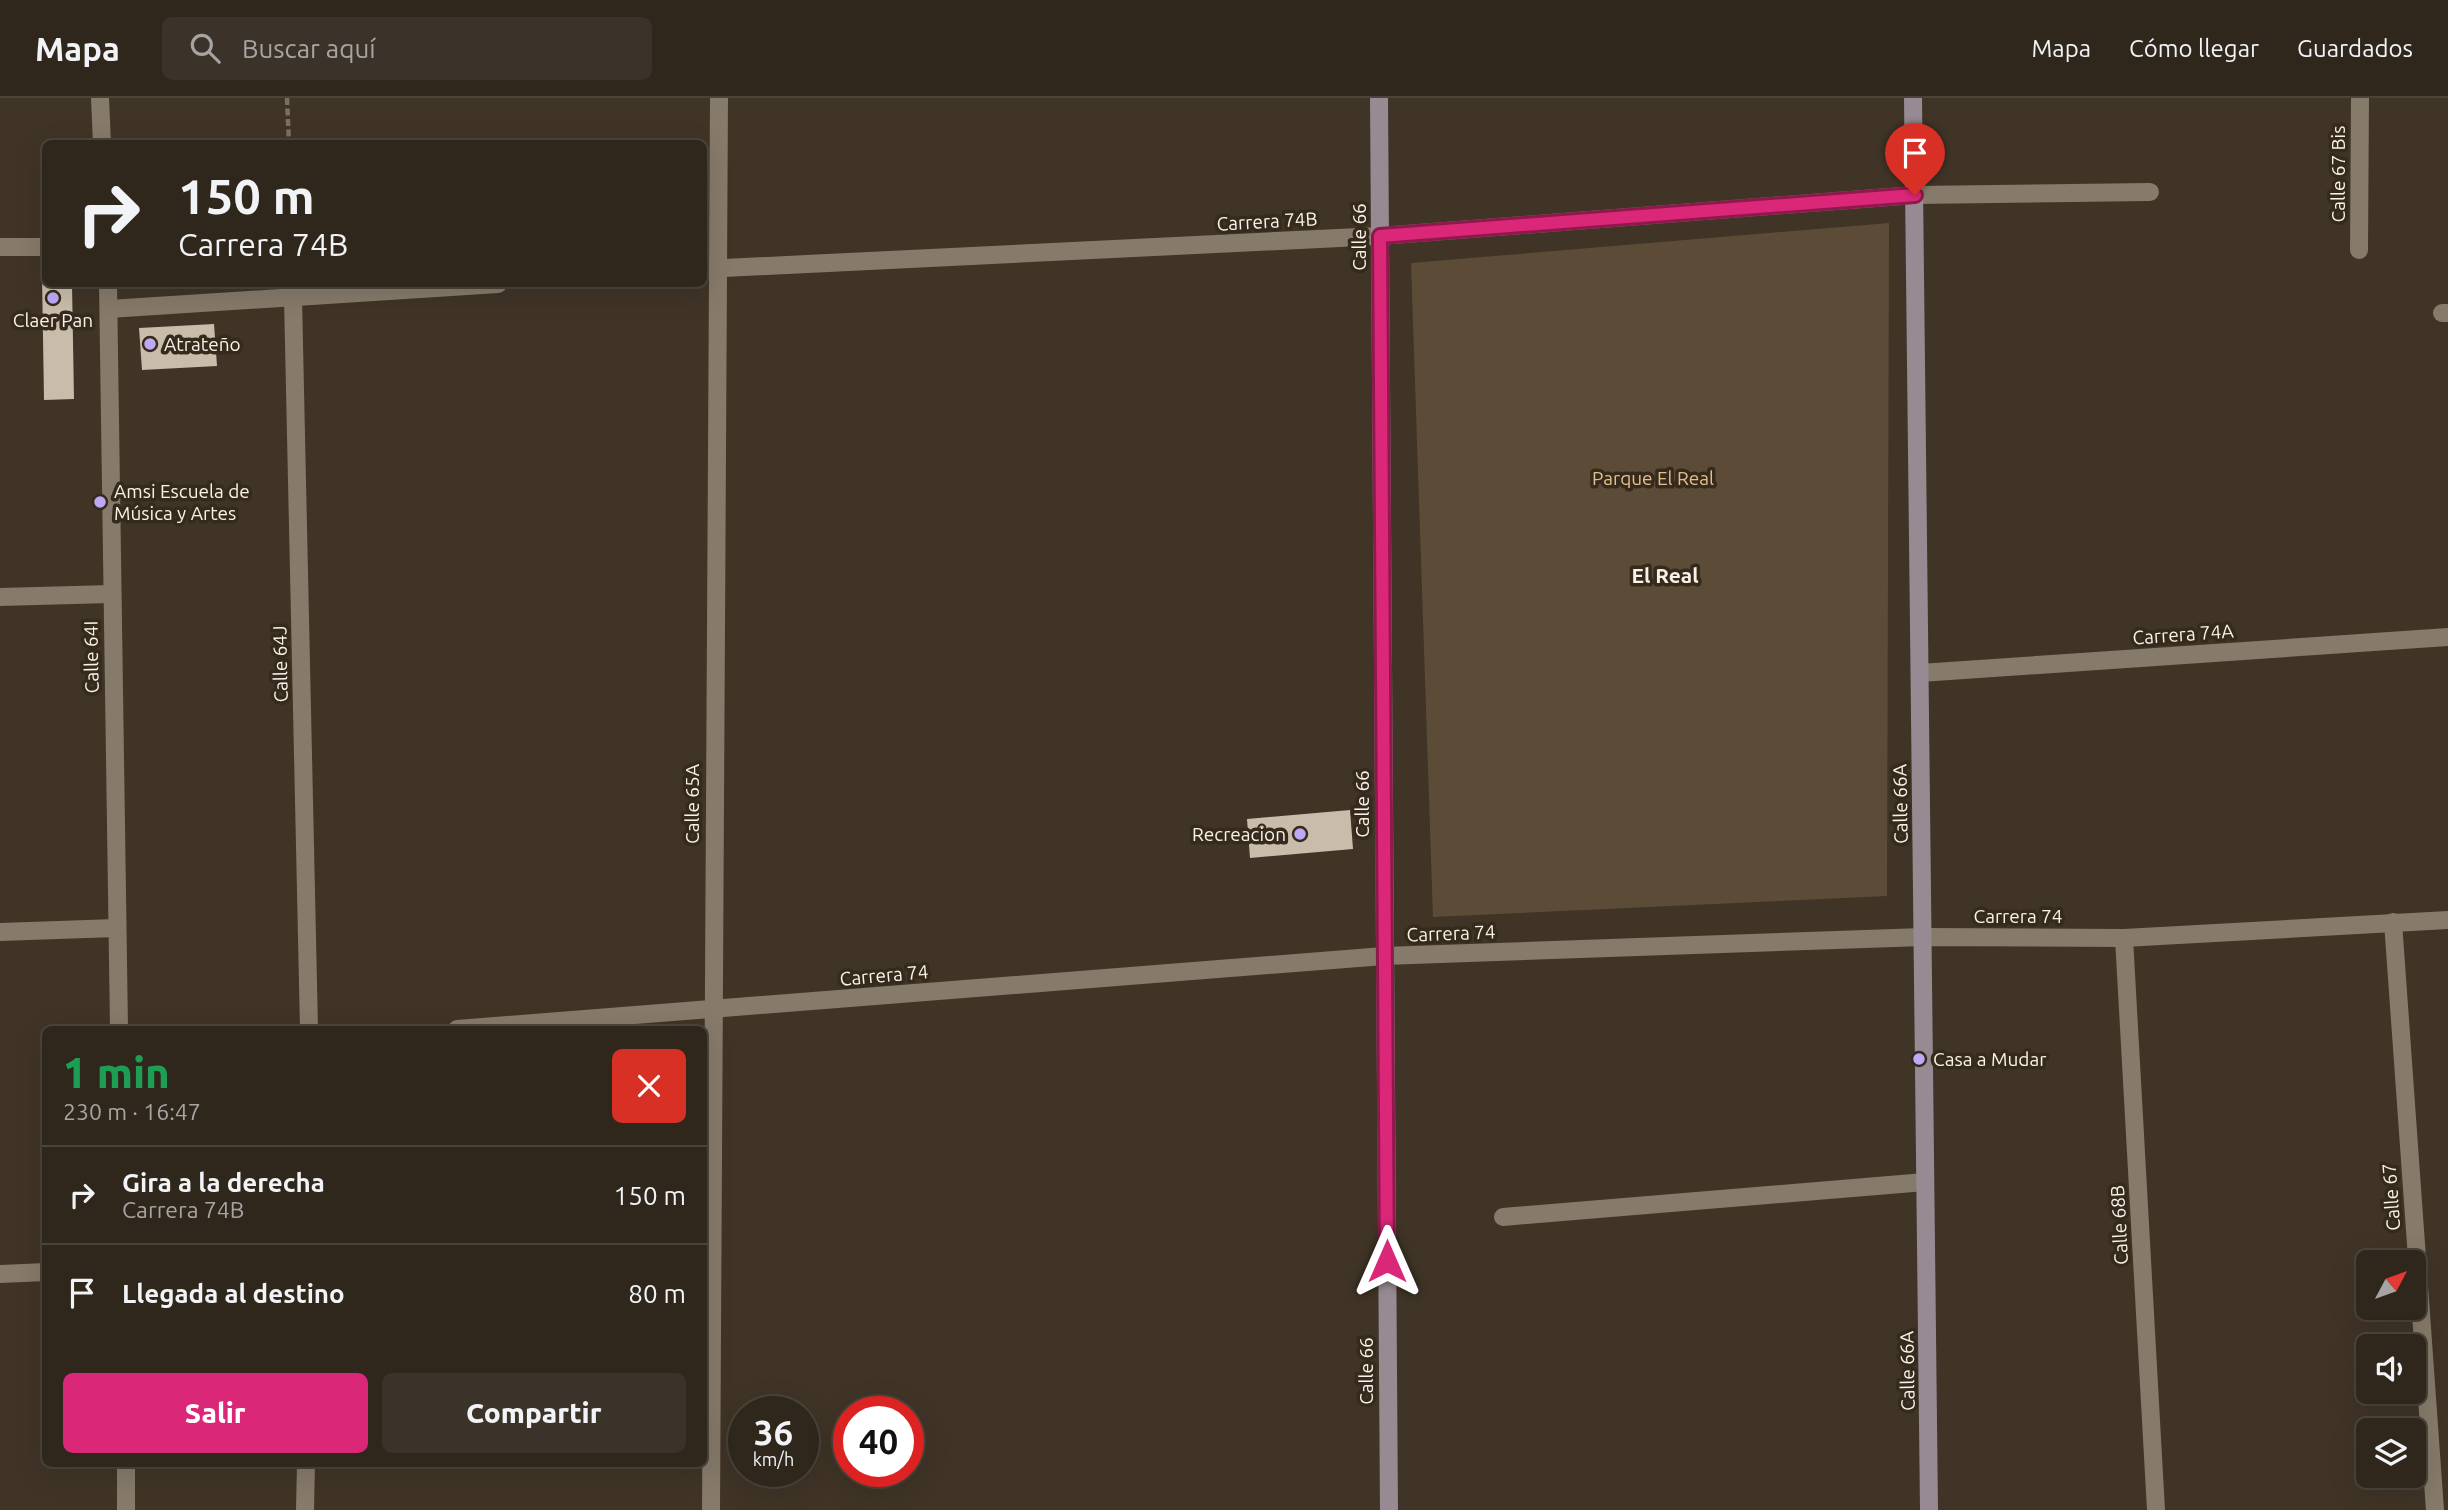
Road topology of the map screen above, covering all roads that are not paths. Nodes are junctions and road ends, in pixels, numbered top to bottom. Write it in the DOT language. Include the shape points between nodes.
graph roads {
  1 [pos="100,98"];
  2 [pos="719,98"];
  3 [pos="1379,98"];
  4 [pos="1913,98"];
  5 [pos="2360,98"];
  6 [pos="102,140"];
  7 [pos="2150,192"];
  8 [pos="1915,195"];
  9 [pos="1380,236"];
  10 [pos="0,247"];
  11 [pos="42,247"];
  12 [pos="2359,250"];
  13 [pos="710,269"];
  14 [pos="108,287"];
  15 [pos="454,287"];
  16 [pos="293,298"];
  17 [pos="109,309"];
  18 [pos="111,594"];
  19 [pos="0,597"];
  20 [pos="2448,637"];
  21 [pos="1920,673"];
  22 [pos="2448,920"];
  23 [pos="2393,922"];
  24 [pos="116,928"];
  25 [pos="0,932"];
  26 [pos="1923,937"];
  27 [pos="2124,937"];
  28 [pos="1384,956"];
  29 [pos="712,1009"];
  30 [pos="120,1026"];
  31 [pos="309,1026"];
  32 [pos="495,1026"];
  33 [pos="1925,1182"];
  34 [pos="1503,1217"];
  35 [pos="42,1272"];
  36 [pos="0,1274"];
  37 [pos="126,1467"];
  38 [pos="306,1467"];
  39 [pos="126,1510"];
  40 [pos="305,1510"];
  41 [pos="711,1510"];
  42 [pos="1388,1510"];
  43 [pos="1929,1510"];
  44 [pos="2155,1510"];
  45 [pos="2435,1510"];
  1 -- 6 [label="street"];
  2 -- 13 [label="street, Calle 65A"];
  3 -- 9 [label="street, Calle 66"];
  4 -- 8 [label="street, Calle 66A"];
  5 -- 12 [label="street, Calle 67 Bis"];
  7 -- 8 [label="street, Carrera 74B"];
  8 -- 9 [label="street, Carrera 74B"];
  8 -- 21 [label="street, Calle 66A"];
  9 -- 13 [label="street, Carrera 74B"];
  9 -- 28 [label="street, Calle 66"];
  10 -- 11 [label="street"];
  13 -- 29 [label="street, Calle 65A"];
  14 -- 17 [label="street, Calle 64I"];
  15 -- 16 [label="street"];
  16 -- 17 [label="street"];
  16 -- 31 [label="street, Calle 64J"];
  17 -- 18 [label="street, Calle 64I"];
  18 -- 19 [label="street"];
  18 -- 24 [label="street, Calle 64I"];
  20 -- 21 [label="street, Carrera 74A"];
  21 -- 26 [label="street, Calle 66A"];
  22 -- 23 [label="street, Carrera 74"];
  23 -- 27 [label="street, Carrera 74"];
  23 -- 45 [label="street, Calle 67"];
  24 -- 25 [label="street"];
  24 -- 30 [label="street, Calle 64I"];
  26 -- 27 [label="street, Carrera 74"];
  26 -- 28 [label="street, Carrera 74"];
  26 -- 33 [label="street, Calle 66A"];
  27 -- 44 [label="street, Calle 68B"];
  28 -- 29 [label="street, Carrera 74"];
  28 -- 42 [label="street, Calle 66"];
  29 -- 32 [label="street, Carrera 74"];
  29 -- 41 [label="street, Calle 65A"];
  33 -- 34 [label="street"];
  33 -- 43 [label="street, Calle 66A"];
  35 -- 36 [label="street"];
  37 -- 39 [label="street"];
  38 -- 40 [label="street"];
}
